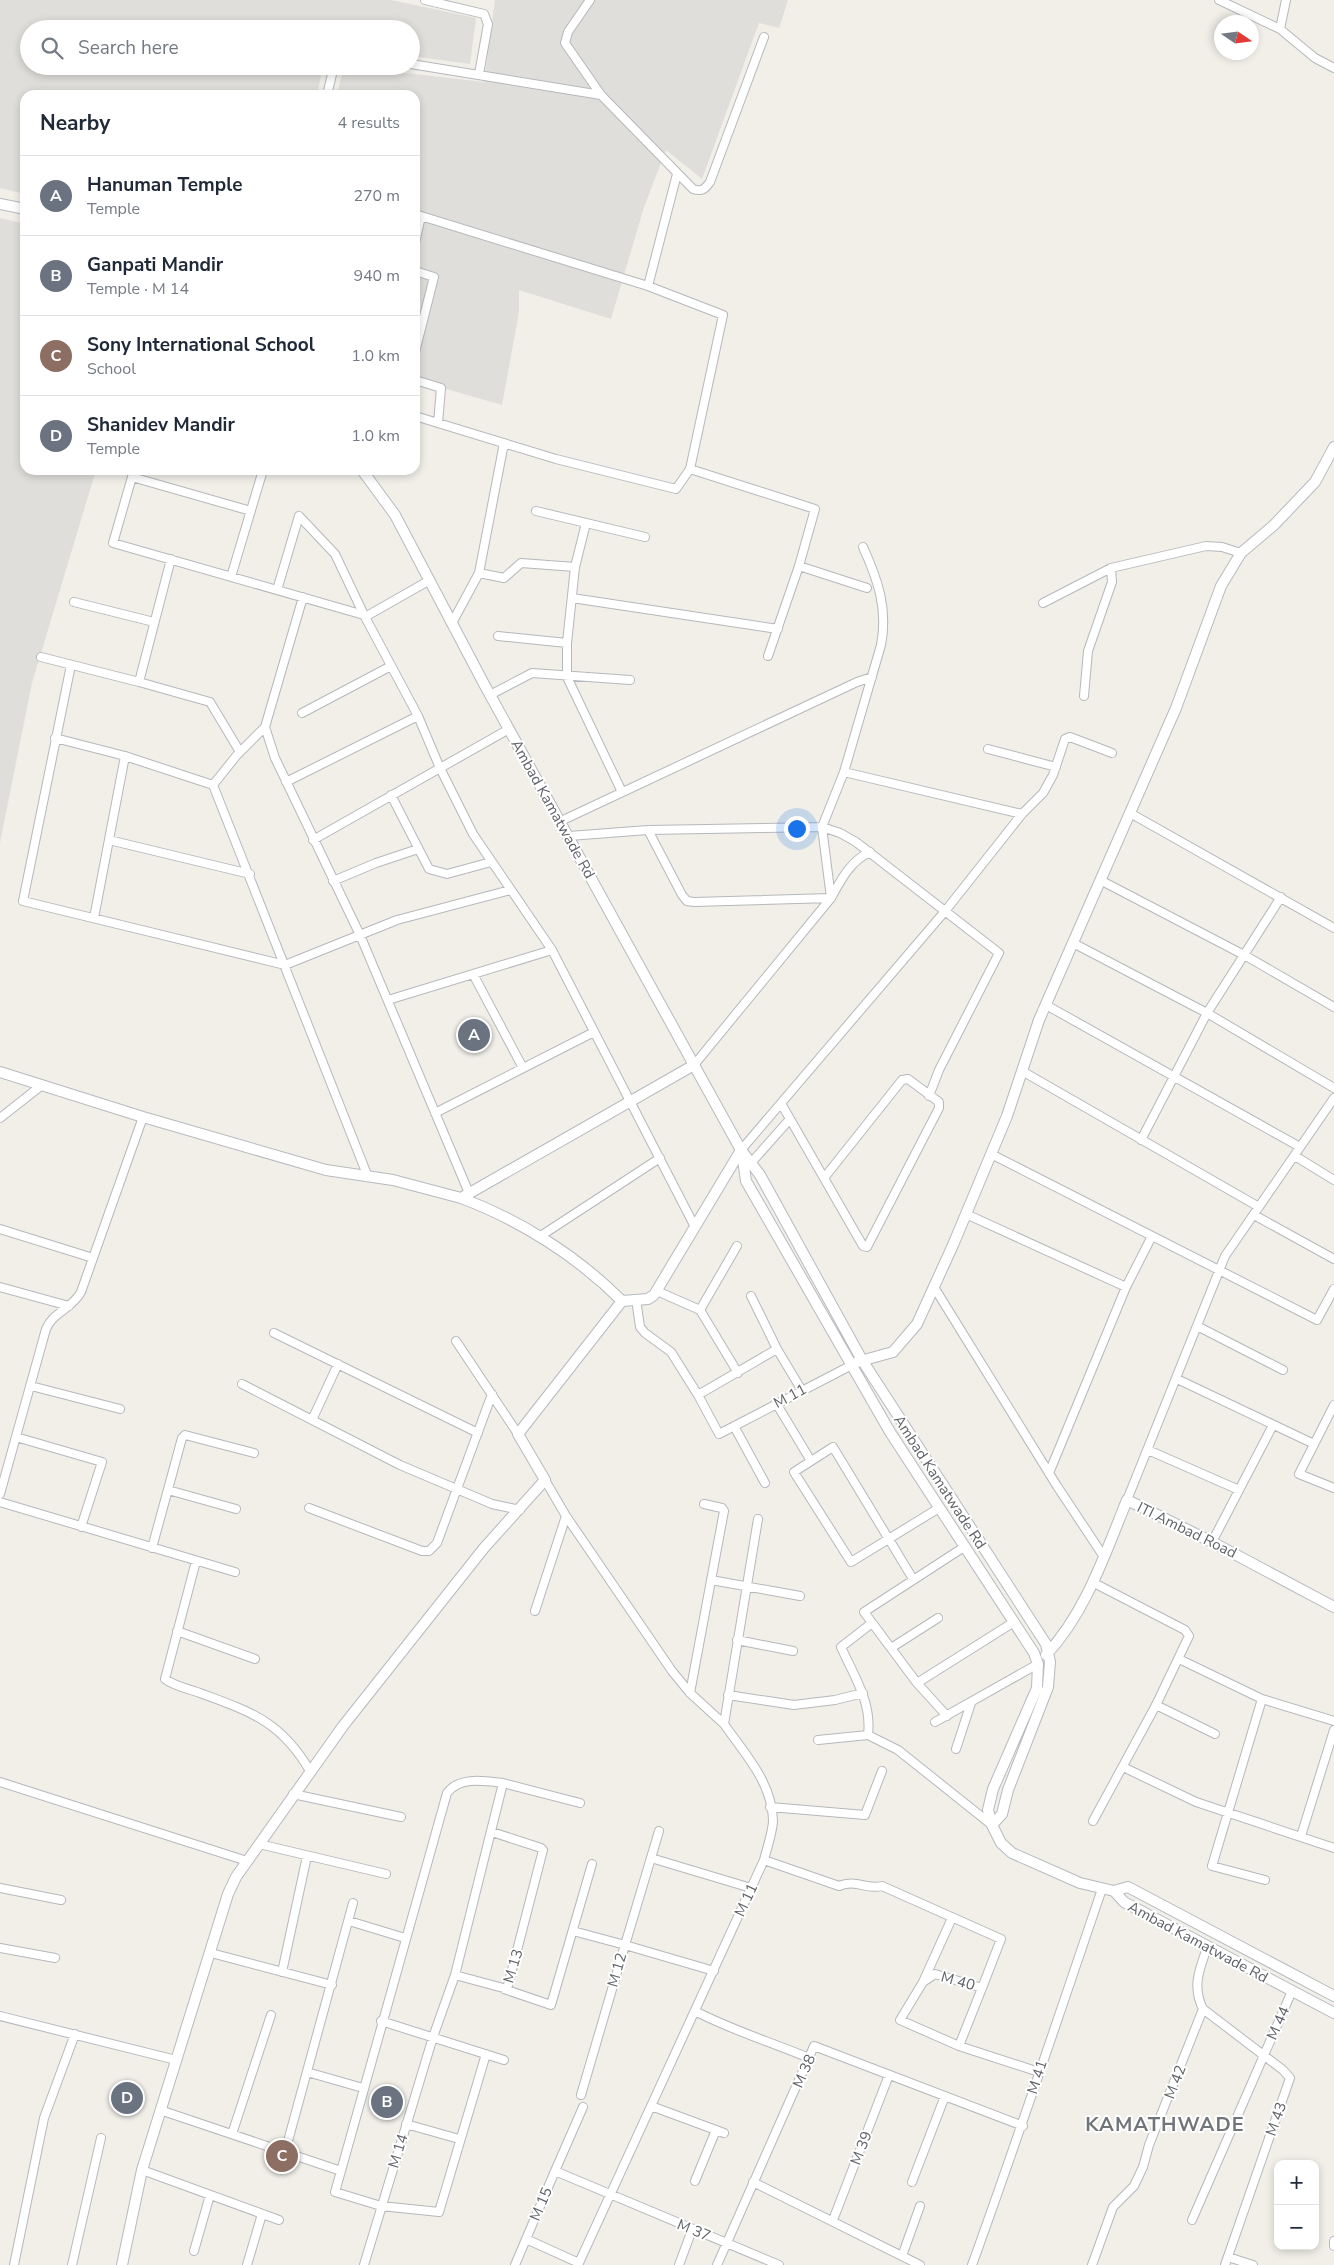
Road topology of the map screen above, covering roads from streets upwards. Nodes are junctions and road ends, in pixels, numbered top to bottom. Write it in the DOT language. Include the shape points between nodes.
graph roads {
  1 [pos="425,0"];
  2 [pos="590,0"];
  3 [pos="1219,0"];
  4 [pos="1286,0"];
  5 [pos="1280,29"];
  6 [pos="764,37"];
  7 [pos="420,65"];
  8 [pos="1334,68"];
  9 [pos="479,74"];
  10 [pos="332,75"];
  11 [pos="328,90"];
  12 [pos="601,95"];
  13 [pos="677,174"];
  14 [pos="0,204"];
  15 [pos="20,208"];
  16 [pos="420,216"];
  17 [pos="420,273"];
  18 [pos="648,286"];
  19 [pos="420,332"];
  20 [pos="420,382"];
  21 [pos="420,417"];
  22 [pos="438,422"];
  23 [pos="504,443"];
  24 [pos="1334,447"];
  25 [pos="690,469"];
  26 [pos="132,475"];
  27 [pos="139,475"];
  28 [pos="262,475"];
  29 [pos="366,475"];
  30 [pos="536,510"];
  31 [pos="251,511"];
  32 [pos="586,523"];
  33 [pos="646,537"];
  34 [pos="863,547"];
  35 [pos="1241,553"];
  36 [pos="171,559"];
  37 [pos="799,566"];
  38 [pos="575,567"];
  39 [pos="1111,568"];
  40 [pos="480,574"];
  41 [pos="232,577"];
  42 [pos="430,580"];
  43 [pos="867,588"];
  44 [pos="277,590"];
  45 [pos="303,597"];
  46 [pos="572,598"];
  47 [pos="74,602"];
  48 [pos="1043,604"];
  49 [pos="364,616"];
  50 [pos="154,622"];
  51 [pos="452,623"];
  52 [pos="778,629"];
  53 [pos="498,636"];
  54 [pos="567,643"];
  55 [pos="768,656"];
  56 [pos="41,657"];
  57 [pos="71,665"];
  58 [pos="391,666"];
  59 [pos="567,677"];
  60 [pos="872,677"];
  61 [pos="630,680"];
  62 [pos="139,682"];
  63 [pos="490,695"];
  64 [pos="1084,696"];
  65 [pos="302,713"];
  66 [pos="418,716"];
  67 [pos="266,727"];
  68 [pos="509,729"];
  69 [pos="55,738"];
  70 [pos="988,749"];
  71 [pos="240,752"];
  72 [pos="1112,753"];
  73 [pos="125,756"];
  74 [pos="1056,767"];
  75 [pos="440,768"];
  76 [pos="844,772"];
  77 [pos="286,782"];
  78 [pos="213,785"];
  79 [pos="622,792"];
  80 [pos="391,795"];
  81 [pos="1130,813"];
  82 [pos="1022,814"];
  83 [pos="560,821"];
  84 [pos="822,827"];
  85 [pos="648,830"];
  86 [pos="569,836"];
  87 [pos="109,840"];
  88 [pos="313,840"];
  89 [pos="418,849"];
  90 [pos="870,852"];
  91 [pos="491,862"];
  92 [pos="250,874"];
  93 [pos="1100,880"];
  94 [pos="334,881"];
  95 [pos="510,890"];
  96 [pos="1282,897"];
  97 [pos="831,898"];
  98 [pos="946,910"];
  99 [pos="94,918"];
  100 [pos="1334,928"];
  101 [pos="360,935"];
  102 [pos="1073,943"];
  103 [pos="552,950"];
  104 [pos="1246,956"];
  105 [pos="285,965"];
  106 [pos="473,974"];
  107 [pos="388,1000"];
  108 [pos="1046,1005"];
  109 [pos="1334,1007"];
  110 [pos="1207,1013"];
  111 [pos="594,1032"];
  112 [pos="694,1065"];
  113 [pos="523,1068"];
  114 [pos="1022,1071"];
  115 [pos="0,1072"];
  116 [pos="1174,1078"];
  117 [pos="42,1085"];
  118 [pos="1334,1088"];
  119 [pos="929,1096"];
  120 [pos="1334,1098"];
  121 [pos="630,1101"];
  122 [pos="782,1105"];
  123 [pos="435,1113"];
  124 [pos="143,1117"];
  125 [pos="0,1118"];
  126 [pos="790,1119"];
  127 [pos="1141,1140"];
  128 [pos="1300,1147"];
  129 [pos="741,1150"];
  130 [pos="992,1154"];
  131 [pos="1295,1156"];
  132 [pos="660,1158"];
  133 [pos="751,1163"];
  134 [pos="368,1177"];
  135 [pos="824,1178"];
  136 [pos="1334,1180"];
  137 [pos="465,1196"];
  138 [pos="1259,1207"];
  139 [pos="966,1214"];
  140 [pos="1254,1215"];
  141 [pos="695,1227"];
  142 [pos="0,1228"];
  143 [pos="1152,1236"];
  144 [pos="539,1237"];
  145 [pos="737,1246"];
  146 [pos="93,1258"];
  147 [pos="1334,1259"];
  148 [pos="1219,1271"];
  149 [pos="0,1287"];
  150 [pos="934,1287"];
  151 [pos="1126,1287"];
  152 [pos="1334,1289"];
  153 [pos="657,1291"];
  154 [pos="751,1296"];
  155 [pos="636,1299"];
  156 [pos="622,1301"];
  157 [pos="69,1306"];
  158 [pos="700,1310"];
  159 [pos="1197,1326"];
  160 [pos="274,1333"];
  161 [pos="456,1341"];
  162 [pos="777,1349"];
  163 [pos="862,1360"];
  164 [pos="338,1364"];
  165 [pos="850,1366"];
  166 [pos="1283,1370"];
  167 [pos="738,1373"];
  168 [pos="1177,1379"];
  169 [pos="242,1384"];
  170 [pos="31,1386"];
  171 [pos="801,1390"];
  172 [pos="492,1394"];
  173 [pos="698,1395"];
  174 [pos="776,1403"];
  175 [pos="1334,1405"];
  176 [pos="120,1409"];
  177 [pos="312,1420"];
  178 [pos="1274,1425"];
  179 [pos="734,1426"];
  180 [pos="478,1433"];
  181 [pos="518,1434"];
  182 [pos="16,1437"];
  183 [pos="1314,1444"];
  184 [pos="1148,1450"];
  185 [pos="254,1453"];
  186 [pos="811,1461"];
  187 [pos="1049,1473"];
  188 [pos="545,1480"];
  189 [pos="765,1482"];
  190 [pos="1334,1488"];
  191 [pos="168,1490"];
  192 [pos="457,1490"];
  193 [pos="1239,1490"];
  194 [pos="0,1494"];
  195 [pos="1127,1500"];
  196 [pos="0,1502"];
  197 [pos="704,1504"];
  198 [pos="309,1508"];
  199 [pos="939,1508"];
  200 [pos="236,1509"];
  201 [pos="520,1510"];
  202 [pos="566,1516"];
  203 [pos="758,1519"];
  204 [pos="81,1527"];
  205 [pos="887,1539"];
  206 [pos="1212,1542"];
  207 [pos="964,1547"];
  208 [pos="152,1548"];
  209 [pos="1104,1558"];
  210 [pos="196,1561"];
  211 [pos="235,1572"];
  212 [pos="913,1579"];
  213 [pos="711,1580"];
  214 [pos="1094,1583"];
  215 [pos="747,1587"];
  216 [pos="800,1596"];
  217 [pos="1334,1607"];
  218 [pos="535,1611"];
  219 [pos="938,1618"];
  220 [pos="1014,1622"];
  221 [pos="872,1623"];
  222 [pos="177,1631"];
  223 [pos="737,1640"];
  224 [pos="891,1648"];
  225 [pos="793,1651"];
  226 [pos="1049,1652"];
  227 [pos="255,1660"];
  228 [pos="1179,1660"];
  229 [pos="1038,1664"];
  230 [pos="917,1683"];
  231 [pos="690,1693"];
  232 [pos="862,1693"];
  233 [pos="1040,1695"];
  234 [pos="728,1696"];
  235 [pos="1262,1699"];
  236 [pos="971,1703"];
  237 [pos="1156,1705"];
  238 [pos="947,1716"];
  239 [pos="1334,1721"];
  240 [pos="935,1722"];
  241 [pos="724,1724"];
  242 [pos="1334,1730"];
  243 [pos="1215,1734"];
  244 [pos="868,1735"];
  245 [pos="818,1740"];
  246 [pos="956,1749"];
  247 [pos="1123,1766"];
  248 [pos="310,1771"];
  249 [pos="882,1771"];
  250 [pos="0,1782"];
  251 [pos="503,1783"];
  252 [pos="293,1794"];
  253 [pos="580,1803"];
  254 [pos="770,1807"];
  255 [pos="1228,1813"];
  256 [pos="401,1817"];
  257 [pos="1093,1821"];
  258 [pos="992,1825"];
  259 [pos="659,1831"];
  260 [pos="492,1832"];
  261 [pos="1301,1836"];
  262 [pos="258,1844"];
  263 [pos="1334,1848"];
  264 [pos="307,1856"];
  265 [pos="651,1858"];
  266 [pos="247,1860"];
  267 [pos="764,1860"];
  268 [pos="592,1864"];
  269 [pos="386,1874"];
  270 [pos="1265,1880"];
  271 [pos="0,1888"];
  272 [pos="752,1888"];
  273 [pos="1102,1889"];
  274 [pos="1114,1891"];
  275 [pos="62,1900"];
  276 [pos="354,1904"];
  277 [pos="952,1918"];
  278 [pos="349,1921"];
  279 [pos="573,1931"];
  280 [pos="405,1938"];
  281 [pos="625,1945"];
  282 [pos="0,1948"];
  283 [pos="1207,1948"];
  284 [pos="210,1953"];
  285 [pos="55,1958"];
  286 [pos="714,1971"];
  287 [pos="282,1972"];
  288 [pos="455,1975"];
  289 [pos="923,1982"];
  290 [pos="332,1985"];
  291 [pos="982,1988"];
  292 [pos="504,1989"];
  293 [pos="1292,1991"];
  294 [pos="1334,1996"];
  295 [pos="1202,2009"];
  296 [pos="695,2011"];
  297 [pos="1334,2013"];
  298 [pos="271,2015"];
  299 [pos="0,2016"];
  300 [pos="381,2021"];
  301 [pos="75,2034"];
  302 [pos="433,2037"];
  303 [pos="959,2046"];
  304 [pos="486,2054"];
  305 [pos="1263,2055"];
  306 [pos="809,2058"];
  307 [pos="176,2060"];
  308 [pos="504,2060"];
  309 [pos="307,2072"];
  310 [pos="1039,2072"];
  311 [pos="889,2075"];
  312 [pos="363,2088"];
  313 [pos="581,2095"];
  314 [pos="945,2096"];
  315 [pos="651,2106"];
  316 [pos="583,2107"];
  317 [pos="160,2110"];
  318 [pos="406,2124"];
  319 [pos="1023,2126"];
  320 [pos="716,2130"];
  321 [pos="724,2133"];
  322 [pos="232,2134"];
  323 [pos="101,2138"];
  324 [pos="459,2139"];
  325 [pos="284,2152"];
  326 [pos="142,2170"];
  327 [pos="341,2170"];
  328 [pos="555,2171"];
  329 [pos="695,2181"];
  330 [pos="753,2182"];
  331 [pos="912,2182"];
  332 [pos="210,2195"];
  333 [pos="610,2196"];
  334 [pos="381,2206"];
  335 [pos="920,2206"];
  336 [pos="262,2214"];
  337 [pos="279,2220"];
  338 [pos="833,2220"];
  339 [pos="1192,2220"];
  340 [pos="692,2230"];
  341 [pos="526,2239"];
  342 [pos="1334,2241"];
  343 [pos="726,2243"];
  344 [pos="1334,2246"];
  345 [pos="194,2250"];
  346 [pos="902,2256"];
  347 [pos="1228,2257"];
  348 [pos="578,2264"];
  349 [pos="14,2265"];
  350 [pos="72,2265"];
  351 [pos="122,2265"];
  352 [pos="247,2265"];
  353 [pos="364,2265"];
  354 [pos="515,2265"];
  355 [pos="679,2265"];
  356 [pos="717,2265"];
  357 [pos="779,2265"];
  358 [pos="920,2265"];
  359 [pos="972,2265"];
  360 [pos="1092,2265"];
  361 [pos="1225,2265"];
  362 [pos="1253,2265"];
  1 -- 9 [label="street" via="484,14 488,24"];
  2 -- 12 [label="street" via="568,32 565,42"];
  3 -- 5 [label="street"];
  4 -- 5 [label="street"];
  5 -- 8 [label="street" via="1315,58"];
  6 -- 13 [label="street" via="710,182 699,191"];
  7 -- 9 [label="street"];
  9 -- 12 [label="street"];
  10 -- 11 [label="street"];
  12 -- 13 [label="street"];
  13 -- 18 [label="street"];
  14 -- 15 [label="street"];
  16 -- 18 [label="street"];
  17 -- 19 [label="street" via="434,277"];
  18 -- 25 [label="street" via="723,315"];
  20 -- 22 [label="street" via="441,388"];
  21 -- 22 [label="street"];
  22 -- 23 [label="street"];
  23 -- 25 [label="street" via="676,489"];
  23 -- 40 [label="street"];
  24 -- 35 [label="street, M 11" via="1314,482 1274,525"];
  25 -- 37 [label="street" via="815,509"];
  26 -- 36 [label="street" via="113,543"];
  27 -- 31 [label="street"];
  28 -- 31 [label="street"];
  29 -- 42 [label="street, Ambad Kamatwade Rd" via="395,515"];
  30 -- 32 [label="street"];
  31 -- 41 [label="street"];
  32 -- 33 [label="street"];
  32 -- 38 [label="street"];
  34 -- 60 [label="street" via="876,575 885,624"];
  35 -- 39 [label="street" via="1206,546"];
  35 -- 81 [label="street, M 11" via="1221,586 1176,708"];
  36 -- 41 [label="street"];
  36 -- 50 [label="street"];
  37 -- 43 [label="street"];
  37 -- 52 [label="street"];
  38 -- 40 [label="street" via="521,563 504,578"];
  38 -- 46 [label="street"];
  39 -- 48 [label="street"];
  39 -- 64 [label="street" via="1112,582 1088,651"];
  40 -- 51 [label="street"];
  41 -- 44 [label="street"];
  42 -- 49 [label="street"];
  42 -- 51 [label="street, Ambad Kamatwade Rd"];
  44 -- 45 [label="street"];
  44 -- 49 [label="street" via="300,516 335,554"];
  45 -- 49 [label="street"];
  45 -- 67 [label="street"];
  46 -- 52 [label="street"];
  46 -- 54 [label="street"];
  47 -- 50 [label="street"];
  49 -- 58 [label="street"];
  50 -- 62 [label="street"];
  51 -- 63 [label="street, Ambad Kamatwade Rd"];
  52 -- 55 [label="street"];
  53 -- 54 [label="street"];
  54 -- 59 [label="street"];
  56 -- 57 [label="street"];
  57 -- 62 [label="street"];
  57 -- 69 [label="street"];
  58 -- 65 [label="street"];
  58 -- 66 [label="street"];
  59 -- 61 [label="street"];
  59 -- 63 [label="street" via="532,673"];
  59 -- 79 [label="street"];
  60 -- 76 [label="street"];
  60 -- 79 [label="street"];
  62 -- 71 [label="street" via="210,702"];
  63 -- 68 [label="street, Ambad Kamatwade Rd"];
  66 -- 75 [label="street"];
  66 -- 77 [label="street"];
  67 -- 71 [label="street"];
  67 -- 77 [label="street"];
  68 -- 75 [label="street"];
  68 -- 83 [label="street, Ambad Kamatwade Rd"];
  69 -- 73 [label="street"];
  69 -- 99 [label="street" via="23,901"];
  70 -- 74 [label="street"];
  71 -- 78 [label="street"];
  72 -- 74 [label="street" via="1067,737"];
  73 -- 78 [label="street"];
  73 -- 87 [label="street"];
  74 -- 82 [label="street" via="1043,793"];
  75 -- 80 [label="street"];
  75 -- 91 [label="street"];
  76 -- 82 [label="street"];
  76 -- 84 [label="street"];
  77 -- 88 [label="street"];
  78 -- 92 [label="street"];
  79 -- 83 [label="street"];
  80 -- 88 [label="street"];
  80 -- 89 [label="street"];
  81 -- 93 [label="street, M 11"];
  81 -- 96 [label="street"];
  82 -- 98 [label="street"];
  83 -- 86 [label="street, Ambad Kamatwade Rd"];
  84 -- 85 [label="street"];
  84 -- 90 [label="street" via="847,837"];
  84 -- 97 [label="street"];
  85 -- 86 [label="street"];
  85 -- 97 [label="street" via="687,901"];
  86 -- 112 [label="street, Ambad Kamatwade Rd"];
  87 -- 92 [label="street"];
  87 -- 99 [label="street"];
  88 -- 94 [label="street"];
  89 -- 91 [label="street" via="429,869 440,873"];
  89 -- 94 [label="street"];
  90 -- 97 [label="street" via="852,864"];
  90 -- 98 [label="street"];
  91 -- 95 [label="street"];
  92 -- 105 [label="street"];
  93 -- 102 [label="street, M 11"];
  93 -- 104 [label="street"];
  94 -- 101 [label="street"];
  95 -- 101 [label="street" via="397,920"];
  95 -- 103 [label="street"];
  96 -- 100 [label="street"];
  96 -- 104 [label="street"];
  97 -- 112 [label="street"];
  98 -- 119 [label="street" via="998,953"];
  98 -- 122 [label="street"];
  99 -- 105 [label="street"];
  101 -- 105 [label="street"];
  101 -- 107 [label="street"];
  102 -- 108 [label="street, M 11"];
  102 -- 110 [label="street"];
  103 -- 106 [label="street"];
  103 -- 111 [label="street"];
  104 -- 109 [label="street"];
  104 -- 110 [label="street"];
  105 -- 134 [label="street"];
  106 -- 107 [label="street"];
  106 -- 113 [label="street"];
  107 -- 123 [label="street"];
  108 -- 114 [label="street, M 11"];
  108 -- 116 [label="street"];
  110 -- 116 [label="street"];
  110 -- 118 [label="street"];
  111 -- 113 [label="street"];
  111 -- 121 [label="street"];
  112 -- 121 [label="street"];
  112 -- 129 [label="street, Ambad Kamatwade Rd"];
  113 -- 123 [label="street"];
  114 -- 127 [label="street"];
  114 -- 130 [label="street, M 11"];
  115 -- 117 [label="street"];
  116 -- 127 [label="street"];
  116 -- 128 [label="street"];
  117 -- 124 [label="street"];
  117 -- 125 [label="street"];
  120 -- 128 [label="street"];
  121 -- 132 [label="street"];
  121 -- 137 [label="street"];
  122 -- 126 [label="street"];
  122 -- 129 [label="street"];
  123 -- 137 [label="street"];
  124 -- 134 [label="street" via="326,1170"];
  124 -- 146 [label="street"];
  126 -- 133 [label="street"];
  126 -- 135 [label="street"];
  127 -- 138 [label="street"];
  128 -- 131 [label="street"];
  129 -- 133 [label="street, Ambad Kamatwade Rd"];
  129 -- 141 [label="street"];
  129 -- 165 [label="street, Ambad Kamatwade Rd" via="746,1181"];
  130 -- 139 [label="street, M 11"];
  130 -- 143 [label="street"];
  131 -- 136 [label="street"];
  131 -- 138 [label="street"];
  132 -- 141 [label="street"];
  132 -- 144 [label="street"];
  133 -- 163 [label="street, Ambad Kamatwade Rd"];
  134 -- 137 [label="street"];
  135 -- 135 [label="street" via="863,1246 867,1247 940,1102 908,1079 902,1080"];
  137 -- 144 [label="street"];
  138 -- 140 [label="street"];
  139 -- 150 [label="street, M 11"];
  139 -- 151 [label="street"];
  140 -- 147 [label="street"];
  140 -- 148 [label="street" via="1225,1256"];
  141 -- 153 [label="street"];
  142 -- 146 [label="street"];
  143 -- 148 [label="street"];
  143 -- 151 [label="street"];
  144 -- 156 [label="street" via="588,1271"];
  145 -- 158 [label="street"];
  146 -- 157 [label="street" via="81,1292"];
  148 -- 152 [label="street" via="1317,1320"];
  148 -- 159 [label="street"];
  149 -- 157 [label="street"];
  150 -- 163 [label="street, M 11" via="917,1324 892,1352"];
  150 -- 187 [label="street"];
  151 -- 187 [label="street"];
  153 -- 155 [label="street" via="648,1299"];
  153 -- 158 [label="street"];
  154 -- 162 [label="street"];
  155 -- 156 [label="street"];
  155 -- 173 [label="street" via="640,1327 671,1352"];
  156 -- 181 [label="street"];
  157 -- 170 [label="street" via="49,1321"];
  158 -- 167 [label="street"];
  159 -- 166 [label="street"];
  159 -- 168 [label="street"];
  160 -- 164 [label="street"];
  161 -- 172 [label="street"];
  162 -- 167 [label="street"];
  162 -- 171 [label="street"];
  163 -- 165 [label="street, M 11"];
  163 -- 226 [label="street, Ambad Kamatwade Rd" via="1042,1636"];
  164 -- 177 [label="street"];
  164 -- 180 [label="street"];
  165 -- 171 [label="street, M 11"];
  165 -- 199 [label="street, Ambad Kamatwade Rd"];
  167 -- 173 [label="street"];
  168 -- 178 [label="street"];
  168 -- 184 [label="street"];
  169 -- 177 [label="street"];
  170 -- 176 [label="street"];
  170 -- 182 [label="street"];
  171 -- 174 [label="street, M 11"];
  172 -- 180 [label="street"];
  172 -- 181 [label="street"];
  173 -- 179 [label="street, M 11" via="719,1434"];
  174 -- 179 [label="street, M 11"];
  174 -- 186 [label="street"];
  175 -- 183 [label="street"];
  177 -- 192 [label="street" via="367,1450"];
  178 -- 183 [label="street"];
  178 -- 193 [label="street"];
  179 -- 189 [label="street"];
  180 -- 192 [label="street"];
  181 -- 188 [label="street"];
  182 -- 194 [label="street"];
  182 -- 204 [label="street" via="102,1462"];
  183 -- 190 [label="street" via="1298,1474"];
  184 -- 193 [label="street"];
  184 -- 195 [label="street"];
  185 -- 191 [label="street" via="185,1435"];
  186 -- 205 [label="street" via="833,1447"];
  186 -- 205 [label="street" via="794,1472 851,1562"];
  187 -- 209 [label="street"];
  188 -- 201 [label="street"];
  188 -- 202 [label="street, M 11"];
  191 -- 200 [label="street"];
  191 -- 208 [label="street"];
  192 -- 198 [label="street" via="437,1543 426,1552"];
  192 -- 201 [label="street" via="497,1506"];
  193 -- 206 [label="street"];
  195 -- 206 [label="street, ITI Ambad Road"];
  195 -- 209 [label="street, ITI Ambad Road"];
  196 -- 204 [label="street"];
  197 -- 213 [label="street" via="724,1509"];
  199 -- 205 [label="street"];
  199 -- 207 [label="street, Ambad Kamatwade Rd"];
  201 -- 248 [label="street" via="484,1548"];
  202 -- 218 [label="street"];
  202 -- 231 [label="street, M 11"];
  203 -- 215 [label="street"];
  204 -- 208 [label="street"];
  205 -- 212 [label="street"];
  206 -- 217 [label="street, ITI Ambad Road"];
  207 -- 212 [label="street"];
  207 -- 220 [label="street, Ambad Kamatwade Rd"];
  208 -- 210 [label="street"];
  209 -- 214 [label="street, ITI Ambad Road"];
  210 -- 211 [label="street"];
  210 -- 222 [label="street"];
  212 -- 221 [label="street" via="864,1612"];
  213 -- 215 [label="street"];
  213 -- 231 [label="street"];
  214 -- 226 [label="street, ITI Ambad Road"];
  214 -- 228 [label="street" via="1186,1630 1189,1636"];
  215 -- 216 [label="street"];
  215 -- 223 [label="street"];
  219 -- 224 [label="street"];
  220 -- 229 [label="street, Ambad Kamatwade Rd"];
  220 -- 230 [label="street"];
  221 -- 224 [label="street"];
  221 -- 232 [label="street" via="841,1647"];
  222 -- 227 [label="street"];
  222 -- 248 [label="street" via="165,1679 255,1714 281,1733"];
  223 -- 225 [label="street"];
  223 -- 234 [label="street"];
  224 -- 230 [label="street"];
  226 -- 229 [label="street, ITI Ambad Road"];
  226 -- 233 [label="street, Ambad Kamatwade Rd" via="1050,1674"];
  228 -- 235 [label="street"];
  228 -- 237 [label="street"];
  229 -- 233 [label="street, Ambad Kamatwade Rd"];
  229 -- 236 [label="street"];
  230 -- 238 [label="street"];
  231 -- 241 [label="street, M 11"];
  232 -- 234 [label="street" via="794,1706"];
  232 -- 244 [label="street" via="870,1718"];
  233 -- 258 [label="street, Ambad Kamatwade Rd" via="1002,1814"];
  233 -- 258 [label="street, Ambad Kamatwade Rd" via="994,1789 988,1810"];
  234 -- 241 [label="street"];
  235 -- 239 [label="street"];
  235 -- 255 [label="street"];
  236 -- 238 [label="street"];
  236 -- 246 [label="street"];
  237 -- 243 [label="street"];
  237 -- 247 [label="street"];
  238 -- 240 [label="street"];
  241 -- 254 [label="street, M 11" via="761,1777"];
  242 -- 261 [label="street"];
  244 -- 245 [label="street"];
  244 -- 258 [label="street" via="898,1750"];
  247 -- 255 [label="street" via="1196,1802"];
  247 -- 257 [label="street"];
  248 -- 252 [label="street"];
  249 -- 254 [label="street" via="864,1815"];
  250 -- 266 [label="street"];
  251 -- 253 [label="street"];
  251 -- 260 [label="street, M 14"];
  251 -- 280 [label="street" via="469,1781 447,1793"];
  252 -- 256 [label="street"];
  252 -- 262 [label="street"];
  254 -- 267 [label="street, M 11" via="773,1822"];
  255 -- 261 [label="street"];
  255 -- 270 [label="street" via="1212,1866"];
  258 -- 273 [label="street, Ambad Kamatwade Rd" via="1000,1843 1012,1853 1080,1884"];
  259 -- 265 [label="street"];
  260 -- 288 [label="street, M 14"];
  260 -- 292 [label="street, M 13" via="543,1850 507,1989"];
  261 -- 263 [label="street"];
  262 -- 264 [label="street"];
  262 -- 266 [label="street"];
  264 -- 269 [label="street"];
  264 -- 287 [label="street"];
  265 -- 272 [label="street"];
  265 -- 281 [label="street"];
  266 -- 284 [label="street" via="228,1894"];
  267 -- 272 [label="street, M 11"];
  267 -- 277 [label="street" via="839,1886 849,1882 874,1888 882,1886"];
  268 -- 279 [label="street"];
  271 -- 275 [label="street"];
  272 -- 286 [label="street, M 11"];
  273 -- 274 [label="street, Ambad Kamatwade Rd"];
  273 -- 310 [label="street, M 41"];
  274 -- 283 [label="street, Ambad Kamatwade Rd" via="1124,1902"];
  274 -- 294 [label="street" via="1128,1887"];
  276 -- 278 [label="street"];
  277 -- 289 [label="street"];
  277 -- 291 [label="street" via="1001,1938"];
  278 -- 280 [label="street"];
  278 -- 290 [label="street"];
  279 -- 281 [label="street"];
  279 -- 292 [label="street" via="551,2004"];
  280 -- 300 [label="street"];
  281 -- 286 [label="street, M 12"];
  281 -- 313 [label="street, M 12"];
  282 -- 285 [label="street"];
  283 -- 293 [label="street, Ambad Kamatwade Rd"];
  283 -- 295 [label="street" via="1196,1985 1196,1997"];
  284 -- 287 [label="street"];
  284 -- 307 [label="street"];
  286 -- 296 [label="street, M 11"];
  287 -- 290 [label="street"];
  288 -- 292 [label="street, M 13"];
  288 -- 302 [label="street, M 14"];
  289 -- 291 [label="street, M 40" via="935,1974"];
  289 -- 303 [label="street, M 40" via="900,2020"];
  290 -- 309 [label="street"];
  291 -- 303 [label="street, M 40"];
  293 -- 297 [label="street, Ambad Kamatwade Rd"];
  293 -- 305 [label="street, M 44"];
  295 -- 305 [label="street, M 43"];
  295 -- 360 [label="street, M 42" via="1143,2167 1134,2186 1113,2207"];
  296 -- 306 [label="street" via="724,2026"];
  296 -- 315 [label="street, M 11"];
  298 -- 322 [label="street"];
  299 -- 301 [label="street"];
  300 -- 302 [label="street"];
  300 -- 312 [label="street"];
  301 -- 307 [label="street"];
  301 -- 349 [label="street" via="47,2109"];
  302 -- 304 [label="street"];
  302 -- 318 [label="street, M 14"];
  303 -- 310 [label="street, M 40"];
  304 -- 308 [label="street"];
  304 -- 324 [label="street"];
  305 -- 339 [label="street, M 44"];
  305 -- 347 [label="street, M 43" via="1288,2074 1289,2082"];
  306 -- 311 [label="street, M 38" via="814,2046"];
  306 -- 330 [label="street, M 38"];
  307 -- 317 [label="street"];
  309 -- 312 [label="street"];
  309 -- 325 [label="street"];
  310 -- 319 [label="street, M 41"];
  311 -- 314 [label="street, M 38"];
  311 -- 338 [label="street, M 39"];
  312 -- 327 [label="street"];
  314 -- 319 [label="street, M 38"];
  314 -- 331 [label="street"];
  315 -- 320 [label="street"];
  315 -- 333 [label="street, M 11"];
  316 -- 328 [label="street"];
  317 -- 322 [label="street"];
  317 -- 326 [label="street"];
  318 -- 324 [label="street"];
  318 -- 334 [label="street, M 14"];
  319 -- 359 [label="street, M 41"];
  320 -- 321 [label="street"];
  320 -- 329 [label="street"];
  322 -- 325 [label="street"];
  323 -- 350 [label="street"];
  324 -- 334 [label="street" via="439,2212"];
  325 -- 327 [label="street"];
  326 -- 332 [label="street"];
  326 -- 351 [label="street"];
  327 -- 334 [label="street" via="335,2192"];
  328 -- 333 [label="street, M 15"];
  328 -- 341 [label="street, M 15"];
  330 -- 338 [label="street"];
  330 -- 343 [label="street, M 38"];
  332 -- 336 [label="street"];
  332 -- 345 [label="street"];
  333 -- 340 [label="street, M 37"];
  333 -- 348 [label="street, M 11"];
  334 -- 353 [label="street, M 14"];
  335 -- 346 [label="street"];
  336 -- 337 [label="street"];
  336 -- 352 [label="street"];
  338 -- 346 [label="street"];
  340 -- 343 [label="street, M 37"];
  340 -- 355 [label="street"];
  341 -- 348 [label="street"];
  341 -- 354 [label="street, M 15"];
  342 -- 344 [label="street"];
  343 -- 356 [label="street, M 38"];
  343 -- 357 [label="street, M 37"];
  346 -- 358 [label="street"];
  347 -- 361 [label="street, M 43"];
  347 -- 362 [label="street"];
}
